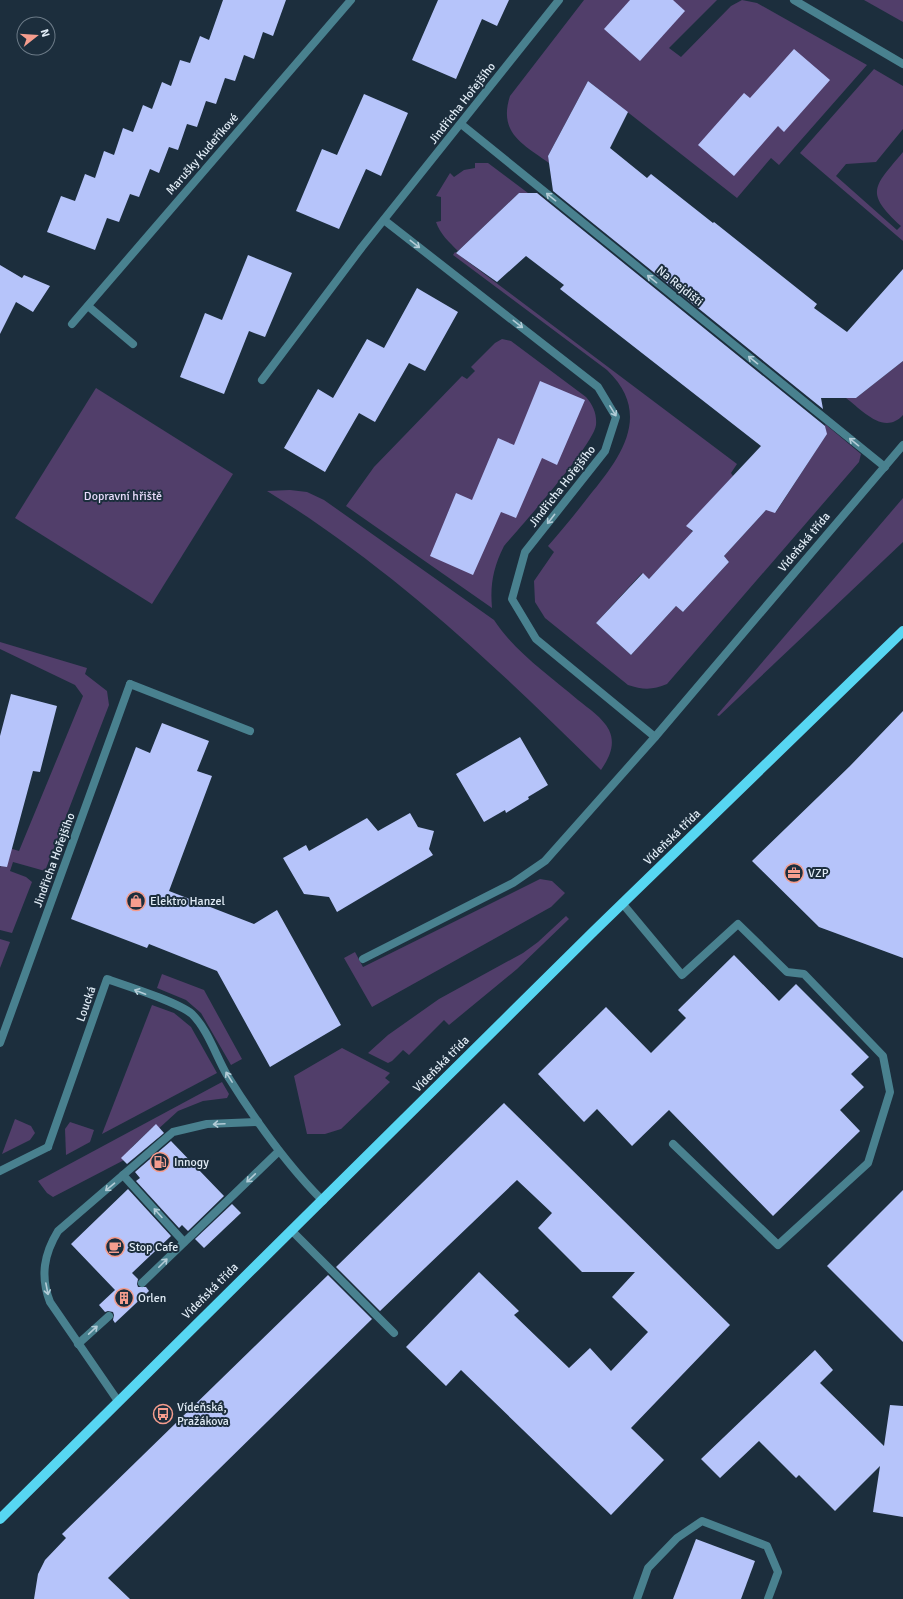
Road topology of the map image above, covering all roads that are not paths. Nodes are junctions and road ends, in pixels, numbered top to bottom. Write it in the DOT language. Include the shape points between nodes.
graph roads {
  1 [pos="351,0"];
  2 [pos="559,0"];
  3 [pos="794,0"];
  4 [pos="903,64"];
  5 [pos="461,124"];
  6 [pos="384,220"];
  7 [pos="88,306"];
  8 [pos="72,324"];
  9 [pos="133,344"];
  10 [pos="262,380"];
  11 [pos="903,445"];
  12 [pos="885,467"];
  13 [pos="903,631"];
  14 [pos="250,731"];
  15 [pos="655,737"];
  16 [pos="622,903"];
  17 [pos="363,959"];
  18 [pos="0,1043"];
  19 [pos="258,1122"];
  20 [pos="673,1144"];
  21 [pos="279,1151"];
  22 [pos="0,1171"];
  23 [pos="123,1175"];
  24 [pos="323,1201"];
  25 [pos="291,1230"];
  26 [pos="184,1242"];
  27 [pos="142,1283"];
  28 [pos="109,1316"];
  29 [pos="394,1333"];
  30 [pos="78,1344"];
  31 [pos="118,1401"];
  32 [pos="0,1519"];
  33 [pos="637,1599"];
  34 [pos="768,1599"];
  1 -- 7 [label="street, Marušky Kudeříkové"];
  2 -- 5 [label="street, Jindřicha Hořejšího"];
  3 -- 4 [label="street"];
  5 -- 6 [label="street, Jindřicha Hořejšího"];
  12 -- 5 [label="street, Na Rejdišti, one-way"];
  6 -- 10 [label="street, Jindřicha Hořejšího"];
  6 -- 15 [label="street, Jindřicha Hořejšího, one-way" via="598,386 616,417 605,450 525,552 512,598 536,639"];
  7 -- 8 [label="street, Marušky Kudeříkové"];
  7 -- 9 [label="street"];
  11 -- 12 [label="street, Vídeňská třída"];
  12 -- 15 [label="street, Vídeňská třída"];
  13 -- 16 [label="main road, Vídeňská třída"];
  14 -- 18 [label="street, Jindřicha Hořejšího" via="130,684"];
  15 -- 17 [label="street, Vídeňská třída" via="540,865 513,883"];
  16 -- 20 [label="street" via="682,975 738,924 787,972 804,974 883,1056 890,1092 868,1163 778,1245"];
  16 -- 24 [label="main road, Vídeňská třída"];
  19 -- 21 [label="street, Loucká"];
  19 -- 22 [label="street, Loucká, one-way" via="227,1074 199,1022 191,1014 179,1006 108,979 48,1147"];
  19 -- 23 [label="street, one-way" via="207,1124 174,1132"];
  21 -- 24 [label="street, Loucká" via="298,1176"];
  21 -- 26 [label="street, one-way"];
  26 -- 23 [label="street, one-way"];
  23 -- 30 [label="street, one-way" via="58,1230 48,1247 45,1259 46,1292 57,1314"];
  24 -- 25 [label="main road, Vídeňská třída"];
  25 -- 29 [label="street"];
  25 -- 31 [label="main road, Vídeňská třída"];
  27 -- 26 [label="street, one-way"];
  30 -- 28 [label="street, one-way"];
  30 -- 31 [label="street"];
  31 -- 32 [label="main road, Vídeňská třída"];
  33 -- 34 [label="street" via="648,1568 677,1538 702,1521 767,1546 778,1572"];
}
